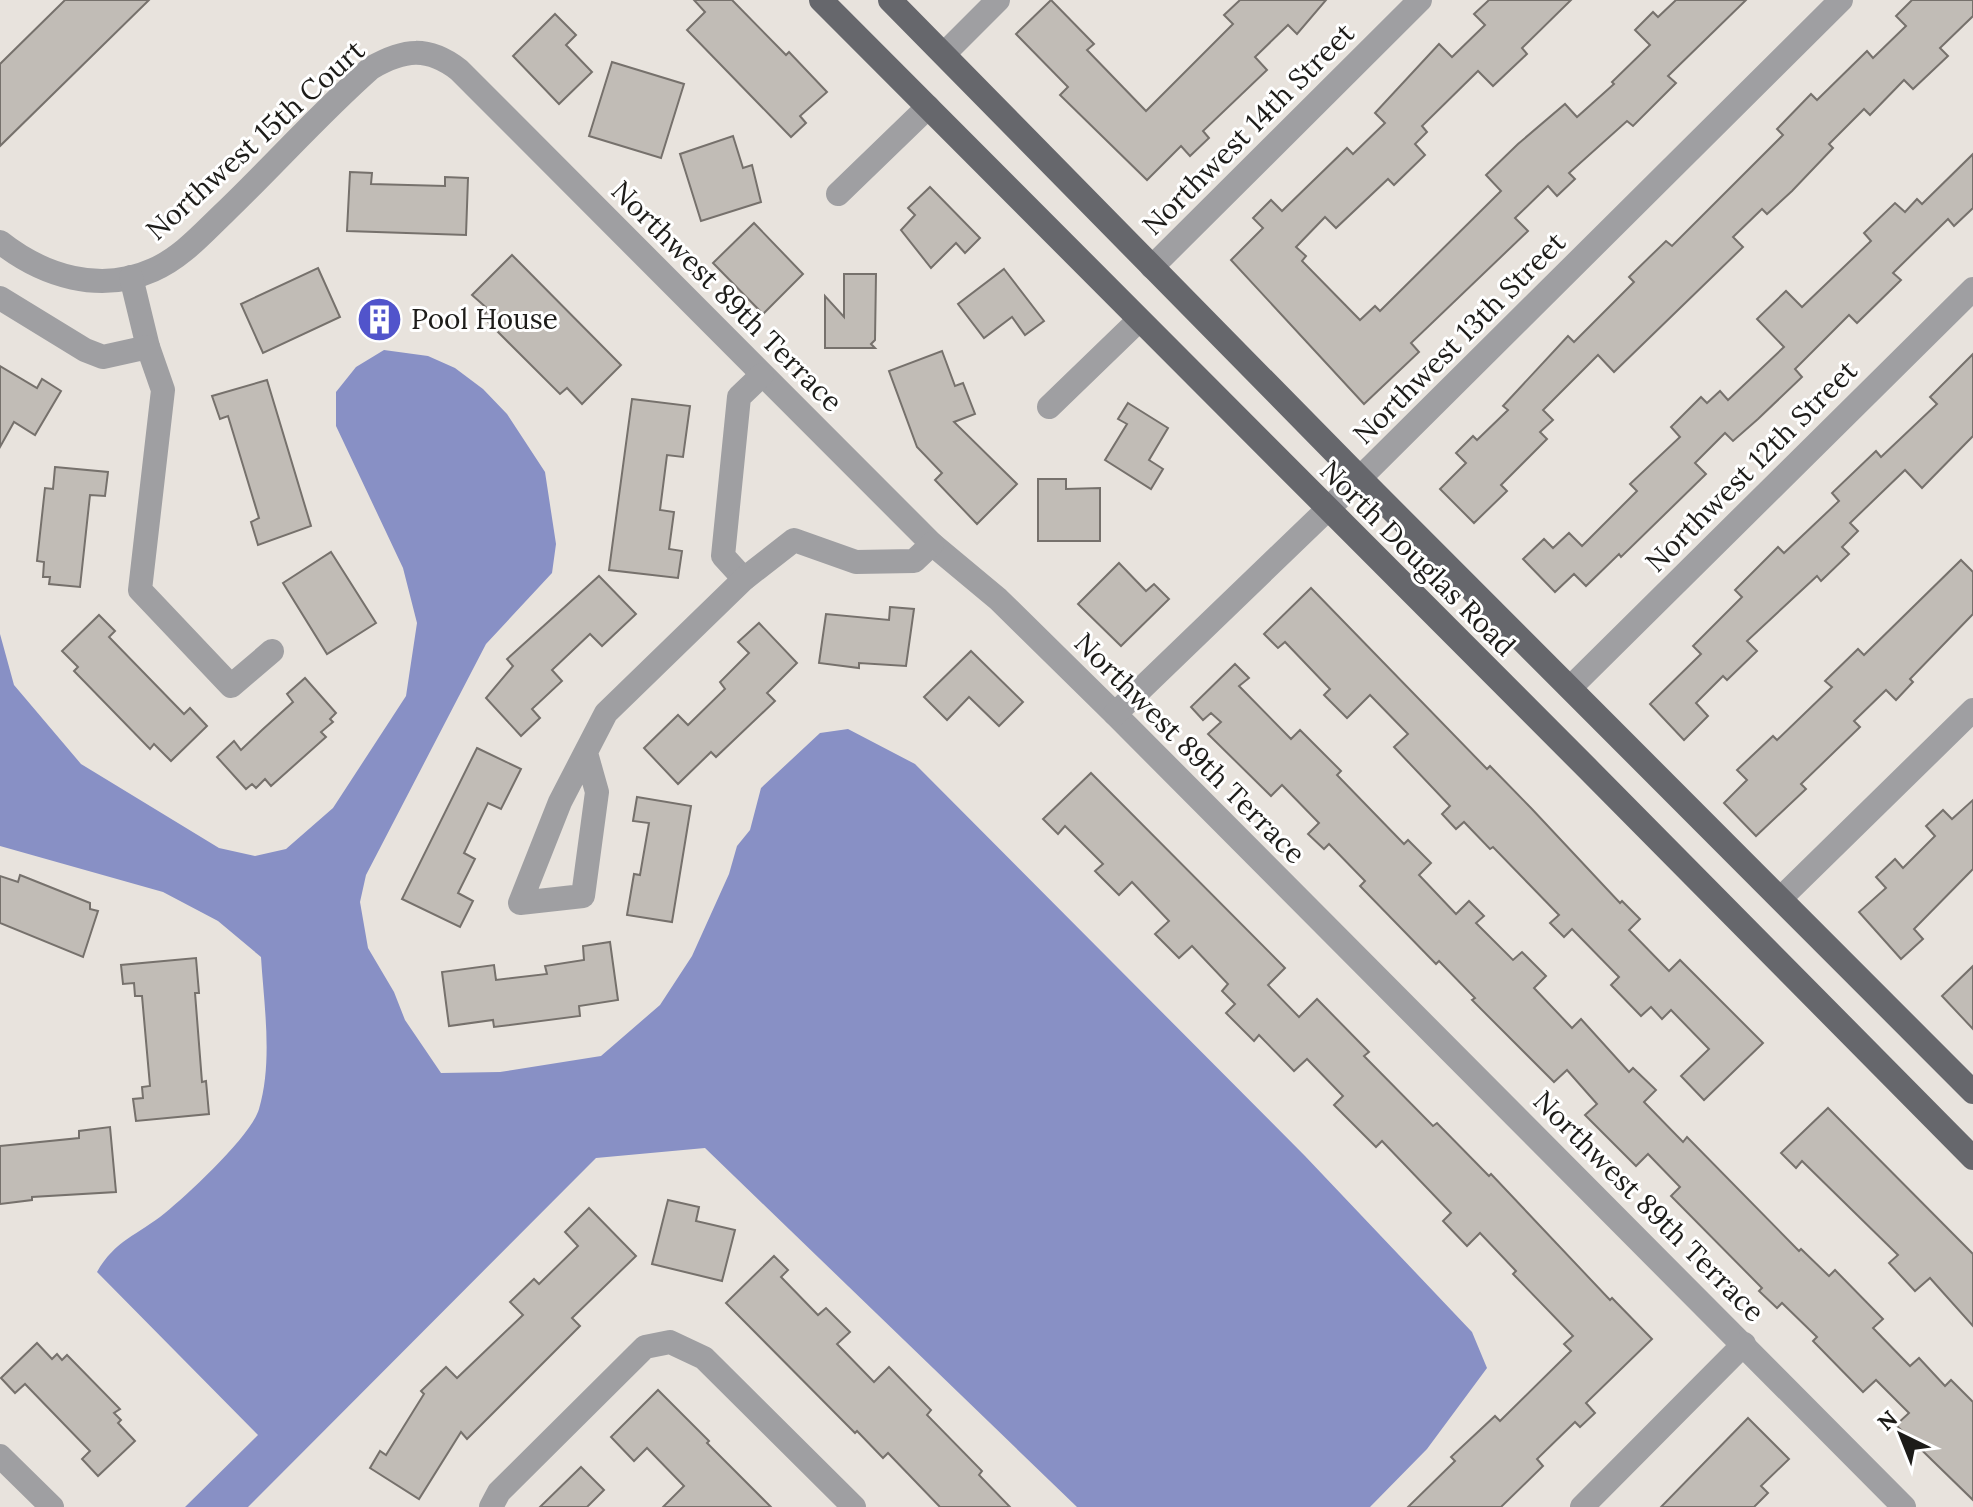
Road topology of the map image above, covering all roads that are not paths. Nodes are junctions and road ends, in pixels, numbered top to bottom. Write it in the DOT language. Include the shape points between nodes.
graph roads {
  1 [pos="821,0"];
  2 [pos="890,0"];
  3 [pos="998,0"];
  4 [pos="1420,0"];
  5 [pos="1841,0"];
  6 [pos="420,51"];
  7 [pos="944,54"];
  8 [pos="928,107"];
  9 [pos="838,194"];
  10 [pos="0,242"];
  11 [pos="1152,267"];
  12 [pos="131,277"];
  13 [pos="1973,289"];
  14 [pos="0,298"];
  15 [pos="1139,320"];
  16 [pos="148,347"];
  17 [pos="762,375"];
  18 [pos="1049,407"];
  19 [pos="1360,478"];
  20 [pos="1327,510"];
  21 [pos="932,544"];
  22 [pos="744,579"];
  23 [pos="272,651"];
  24 [pos="1571,687"];
  25 [pos="1973,710"];
  26 [pos="1115,714"];
  27 [pos="586,753"];
  28 [pos="1781,898"];
  29 [pos="1973,1092"];
  30 [pos="1973,1158"];
  31 [pos="1744,1344"];
  32 [pos="2,1462"];
  33 [pos="52,1507"];
  34 [pos="491,1507"];
  35 [pos="854,1507"];
  36 [pos="1582,1507"];
  37 [pos="1904,1507"];
  1 -- 8 [label="main road, North Douglas Road"];
  2 -- 7 [label="main road, North Douglas Road"];
  3 -- 7 [label="street"];
  4 -- 11 [label="street, Northwest 14th Street"];
  5 -- 19 [label="street, Northwest 13th Street"];
  6 -- 12 [label="street, Northwest 15th Court" via="396,54 371,68 192,244 153,270"];
  6 -- 17 [label="street, Northwest 89th Terrace" via="441,56 459,70"];
  7 -- 11 [label="main road, North Douglas Road"];
  8 -- 9 [label="street"];
  8 -- 15 [label="main road, North Douglas Road"];
  10 -- 12 [label="street" via="57,275 107,281"];
  11 -- 19 [label="main road, North Douglas Road"];
  12 -- 16 [label="street"];
  13 -- 24 [label="street, Northwest 12th Street"];
  14 -- 16 [label="street" via="103,357"];
  15 -- 18 [label="street"];
  15 -- 20 [label="main road, North Douglas Road"];
  16 -- 23 [label="street" via="163,390 140,590 231,686"];
  17 -- 21 [label="street, Northwest 89th Terrace"];
  17 -- 22 [label="street" via="739,397 723,556"];
  19 -- 20 [label="street, Northwest 13th Street"];
  19 -- 24 [label="main road, North Douglas Road"];
  20 -- 26 [label="street, Northwest 13th Street"];
  20 -- 30 [label="main road, North Douglas Road"];
  21 -- 22 [label="street" via="914,561 856,562 794,540"];
  21 -- 26 [label="street, Northwest 89th Terrace" via="998,599"];
  22 -- 27 [label="street" via="606,713"];
  24 -- 28 [label="main road, North Douglas Road"];
  25 -- 28 [label="street"];
  26 -- 31 [label="street, Northwest 89th Terrace"];
  27 -- 27 [label="street" via="560,802 520,903 583,896 597,792"];
  28 -- 29 [label="main road, North Douglas Road"];
  31 -- 36 [label="street"];
  31 -- 37 [label="street, Northwest 89th Terrace"];
  32 -- 33 [label="street"];
  34 -- 35 [label="street" via="499,1492 645,1347 670,1342 704,1358"];
}
